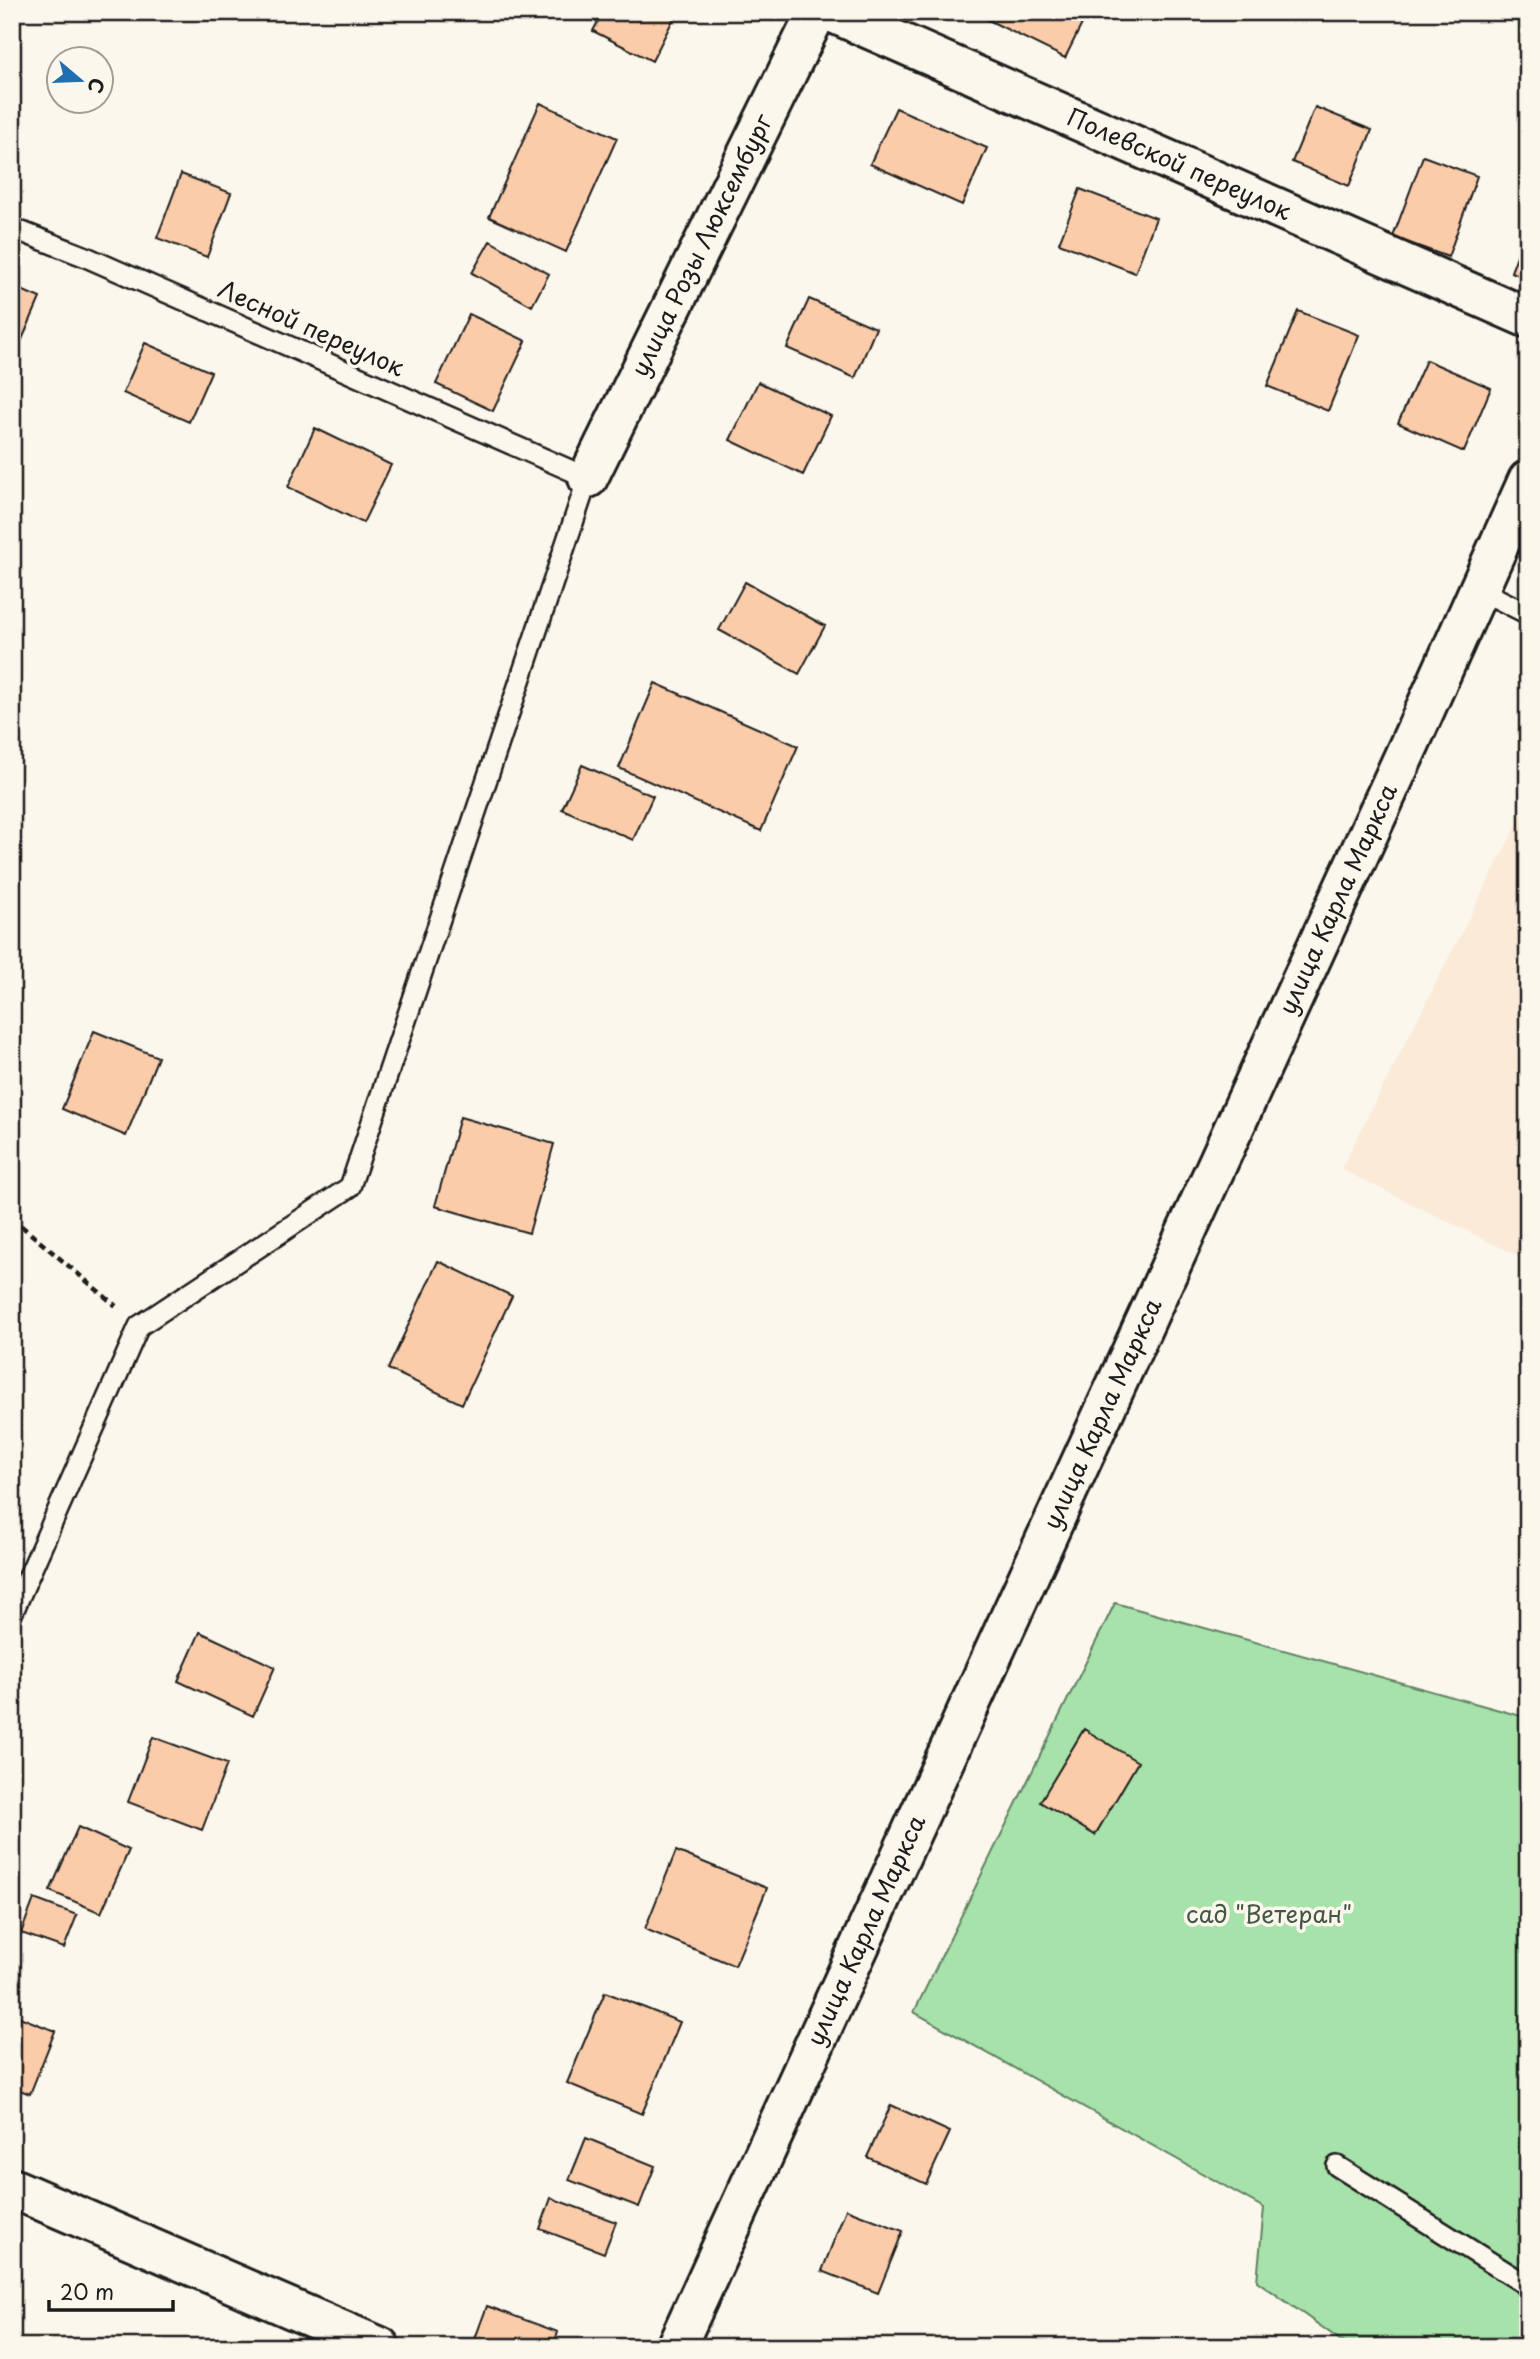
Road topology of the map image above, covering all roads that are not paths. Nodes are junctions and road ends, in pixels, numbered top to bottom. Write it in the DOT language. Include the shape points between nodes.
graph roads {
  1 [pos="817,12"];
  2 [pos="831,12"];
  3 [pos="12,228"];
  4 [pos="1528,318"];
  5 [pos="588,478"];
  6 [pos="1528,480"];
  7 [pos="1478,589"];
  8 [pos="1528,614"];
  9 [pos="12,1614"];
  10 [pos="1338,2166"];
  11 [pos="12,2188"];
  12 [pos="1528,2286"];
  13 [pos="380,2347"];
  14 [pos="676,2347"];
  1 -- 5 [label="street, улица Розы Люксембург"];
  2 -- 4 [label="street, Полевской переулок"];
  3 -- 5 [label="lane, Лесной переулок"];
  5 -- 9 [label="lane" via="350,1187 139,1326"];
  6 -- 7 [label="street, улица Карла Маркса"];
  7 -- 8 [label="lane"];
  7 -- 14 [label="street, улица Карла Маркса"];
  10 -- 12 [label="lane"];
  11 -- 13 [label="street"];
}
